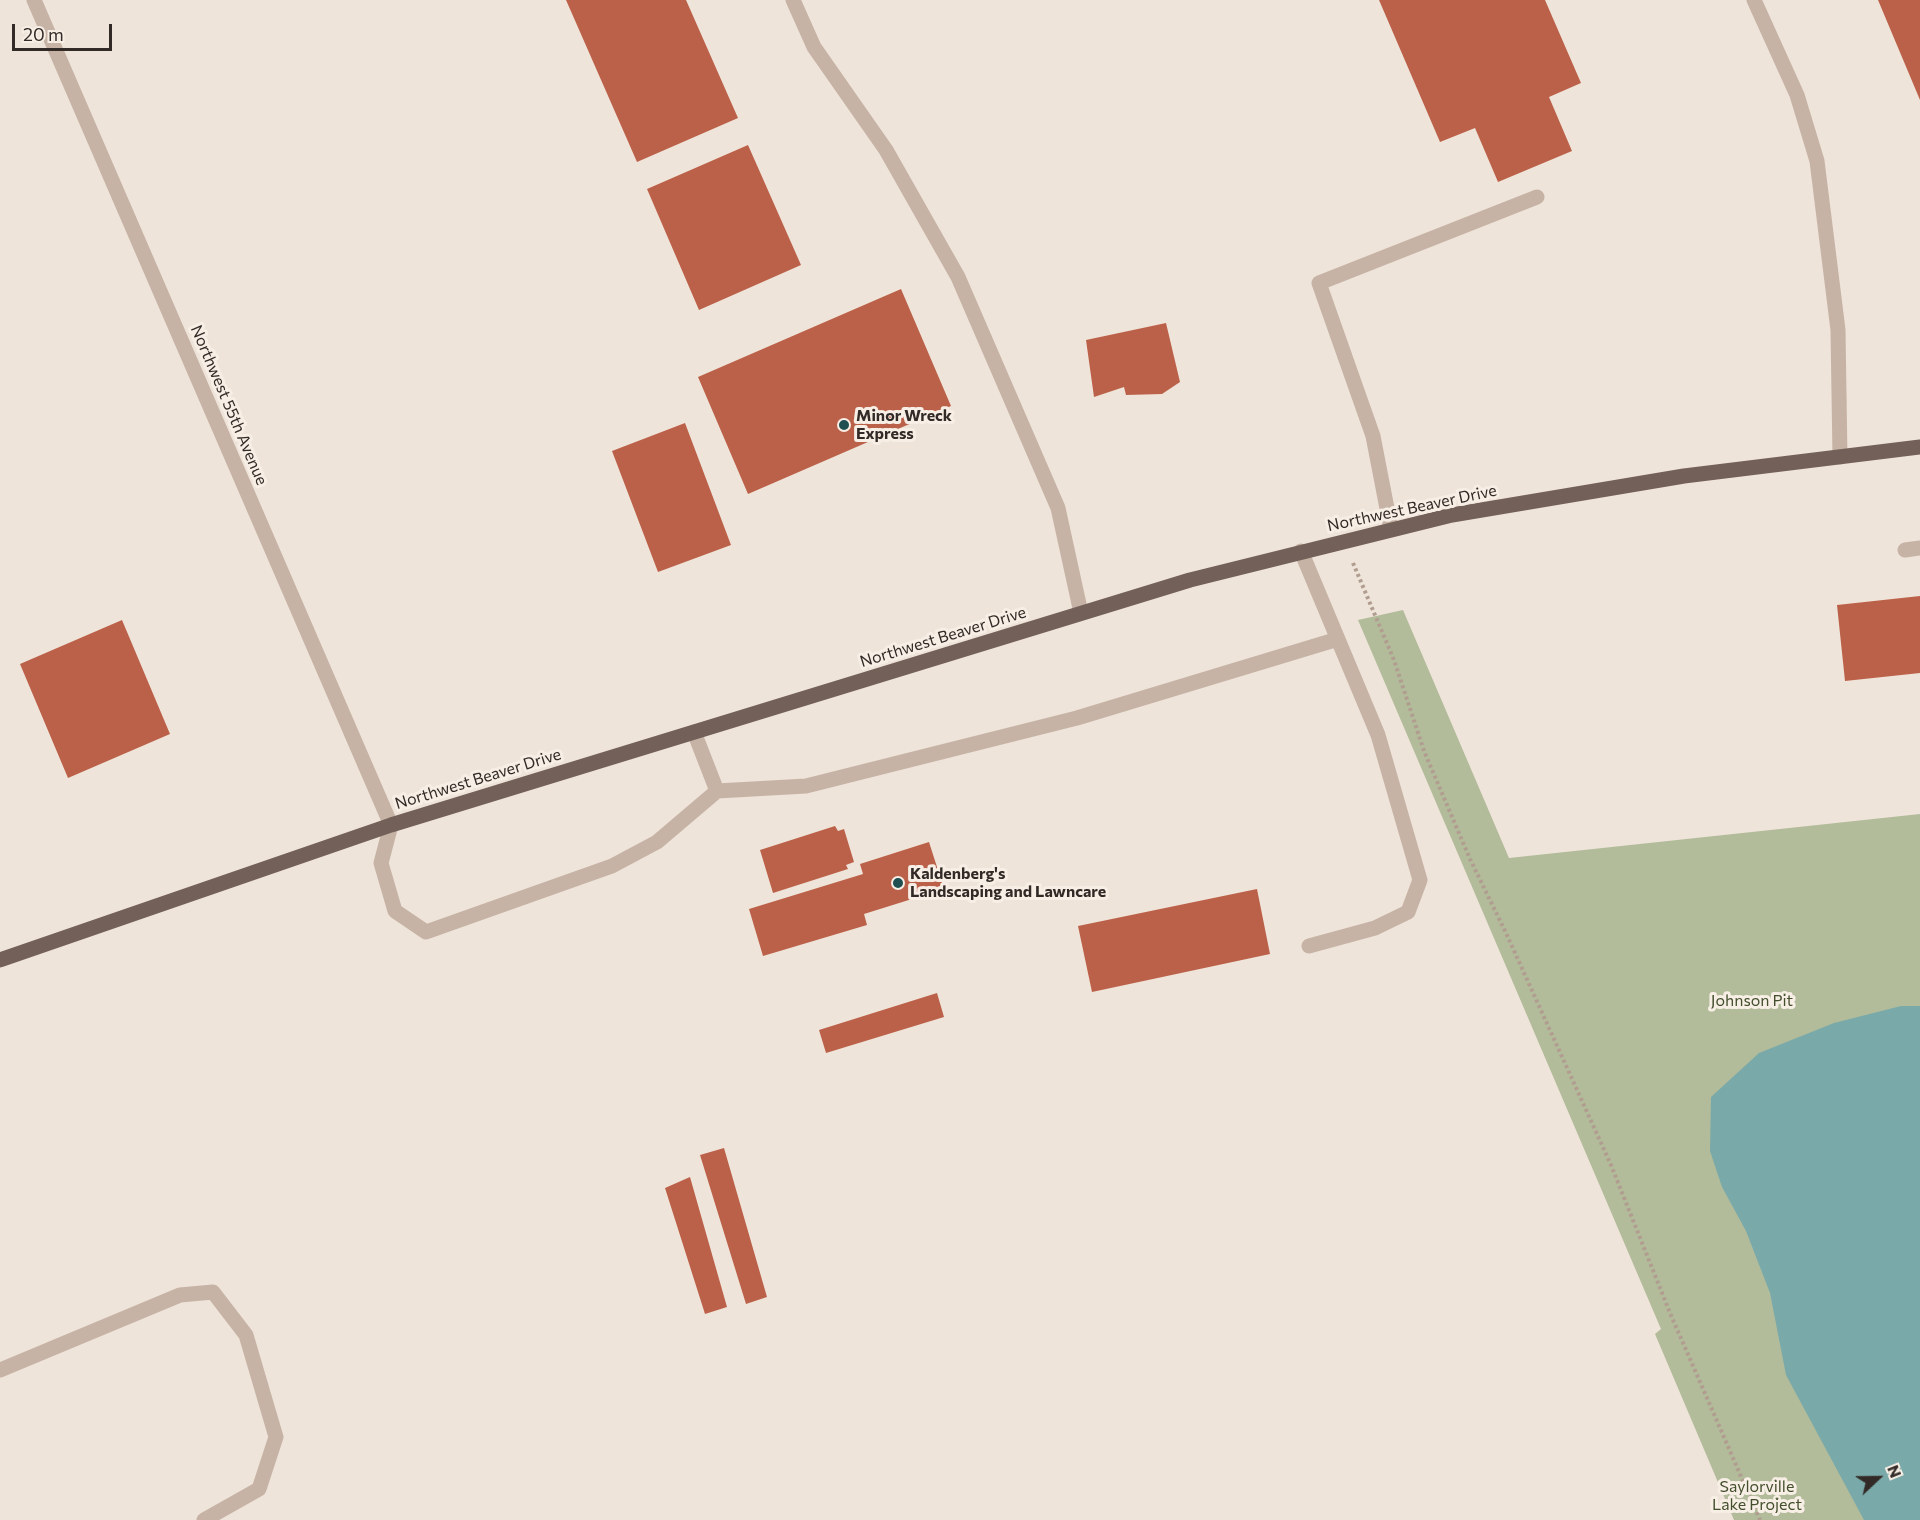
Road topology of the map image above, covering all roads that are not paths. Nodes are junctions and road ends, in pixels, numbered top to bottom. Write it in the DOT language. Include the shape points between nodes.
graph roads {
  1 [pos="34,0"];
  2 [pos="793,0"];
  3 [pos="1754,0"];
  4 [pos="1537,197"];
  5 [pos="1920,447"];
  6 [pos="1840,457"];
  7 [pos="1391,529"];
  8 [pos="1301,551"];
  9 [pos="1081,613"];
  10 [pos="1338,639"];
  11 [pos="694,732"];
  12 [pos="717,791"];
  13 [pos="391,825"];
  14 [pos="1309,946"];
  15 [pos="0,960"];
  16 [pos="0,1370"];
  17 [pos="204,1520"];
  1 -- 13 [label="street, Northwest 55th Avenue"];
  2 -- 9 [label="street" via="814,47 886,150 958,277 1058,508"];
  3 -- 6 [label="street" via="1797,95 1817,161 1838,330"];
  4 -- 7 [label="street" via="1319,283 1373,436"];
  5 -- 6 [label="main road, Northwest Beaver Drive"];
  6 -- 7 [label="main road, Northwest Beaver Drive" via="1684,476"];
  7 -- 8 [label="main road, Northwest Beaver Drive"];
  8 -- 9 [label="main road, Northwest Beaver Drive"];
  8 -- 10 [label="street"];
  9 -- 11 [label="main road, Northwest Beaver Drive"];
  10 -- 12 [label="street" via="1077,718 806,786"];
  10 -- 14 [label="street" via="1378,735 1420,880 1408,912 1376,928"];
  11 -- 12 [label="street"];
  11 -- 13 [label="main road, Northwest Beaver Drive"];
  12 -- 13 [label="street" via="657,842 612,866 426,932 394,911 381,863"];
  13 -- 15 [label="main road, Northwest Beaver Drive"];
  16 -- 17 [label="street" via="180,1295 213,1292 246,1335 276,1437 259,1489"];
}
